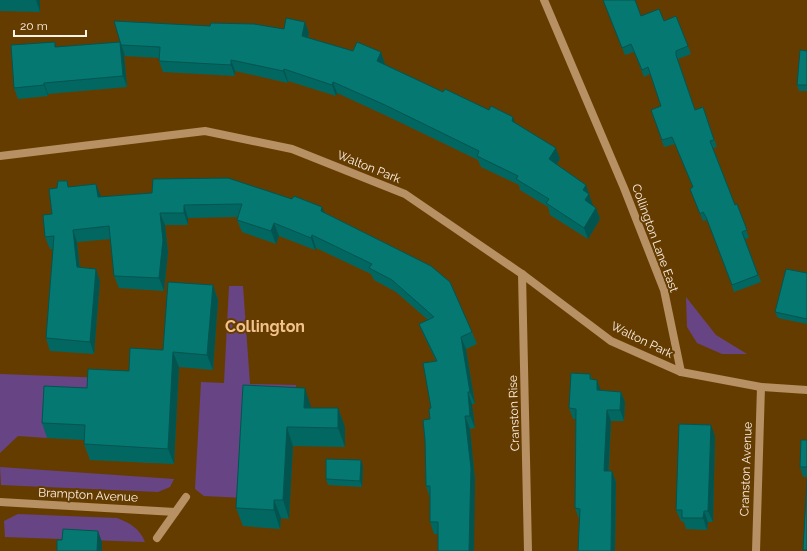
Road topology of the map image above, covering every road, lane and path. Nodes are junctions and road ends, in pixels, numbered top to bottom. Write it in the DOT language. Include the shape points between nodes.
graph roads {
  1 [pos="544,0"];
  2 [pos="0,156"];
  3 [pos="522,274"];
  4 [pos="681,372"];
  5 [pos="760,387"];
  6 [pos="807,390"];
  7 [pos="186,497"];
  8 [pos="0,502"];
  9 [pos="175,512"];
  10 [pos="157,538"];
  11 [pos="528,551"];
  12 [pos="756,551"];
  1 -- 4 [label="street, Collington Lane East" via="624,188 664,290"];
  2 -- 3 [label="street, Walton Park" via="205,131 292,149 405,194"];
  3 -- 4 [label="street, Walton Park" via="611,342"];
  3 -- 11 [label="street, Cranston Rise"];
  4 -- 5 [label="street"];
  5 -- 6 [label="street"];
  5 -- 12 [label="street, Cranston Avenue"];
  7 -- 9 [label="street"];
  8 -- 9 [label="street, Brampton Avenue"];
  9 -- 10 [label="street"];
}
